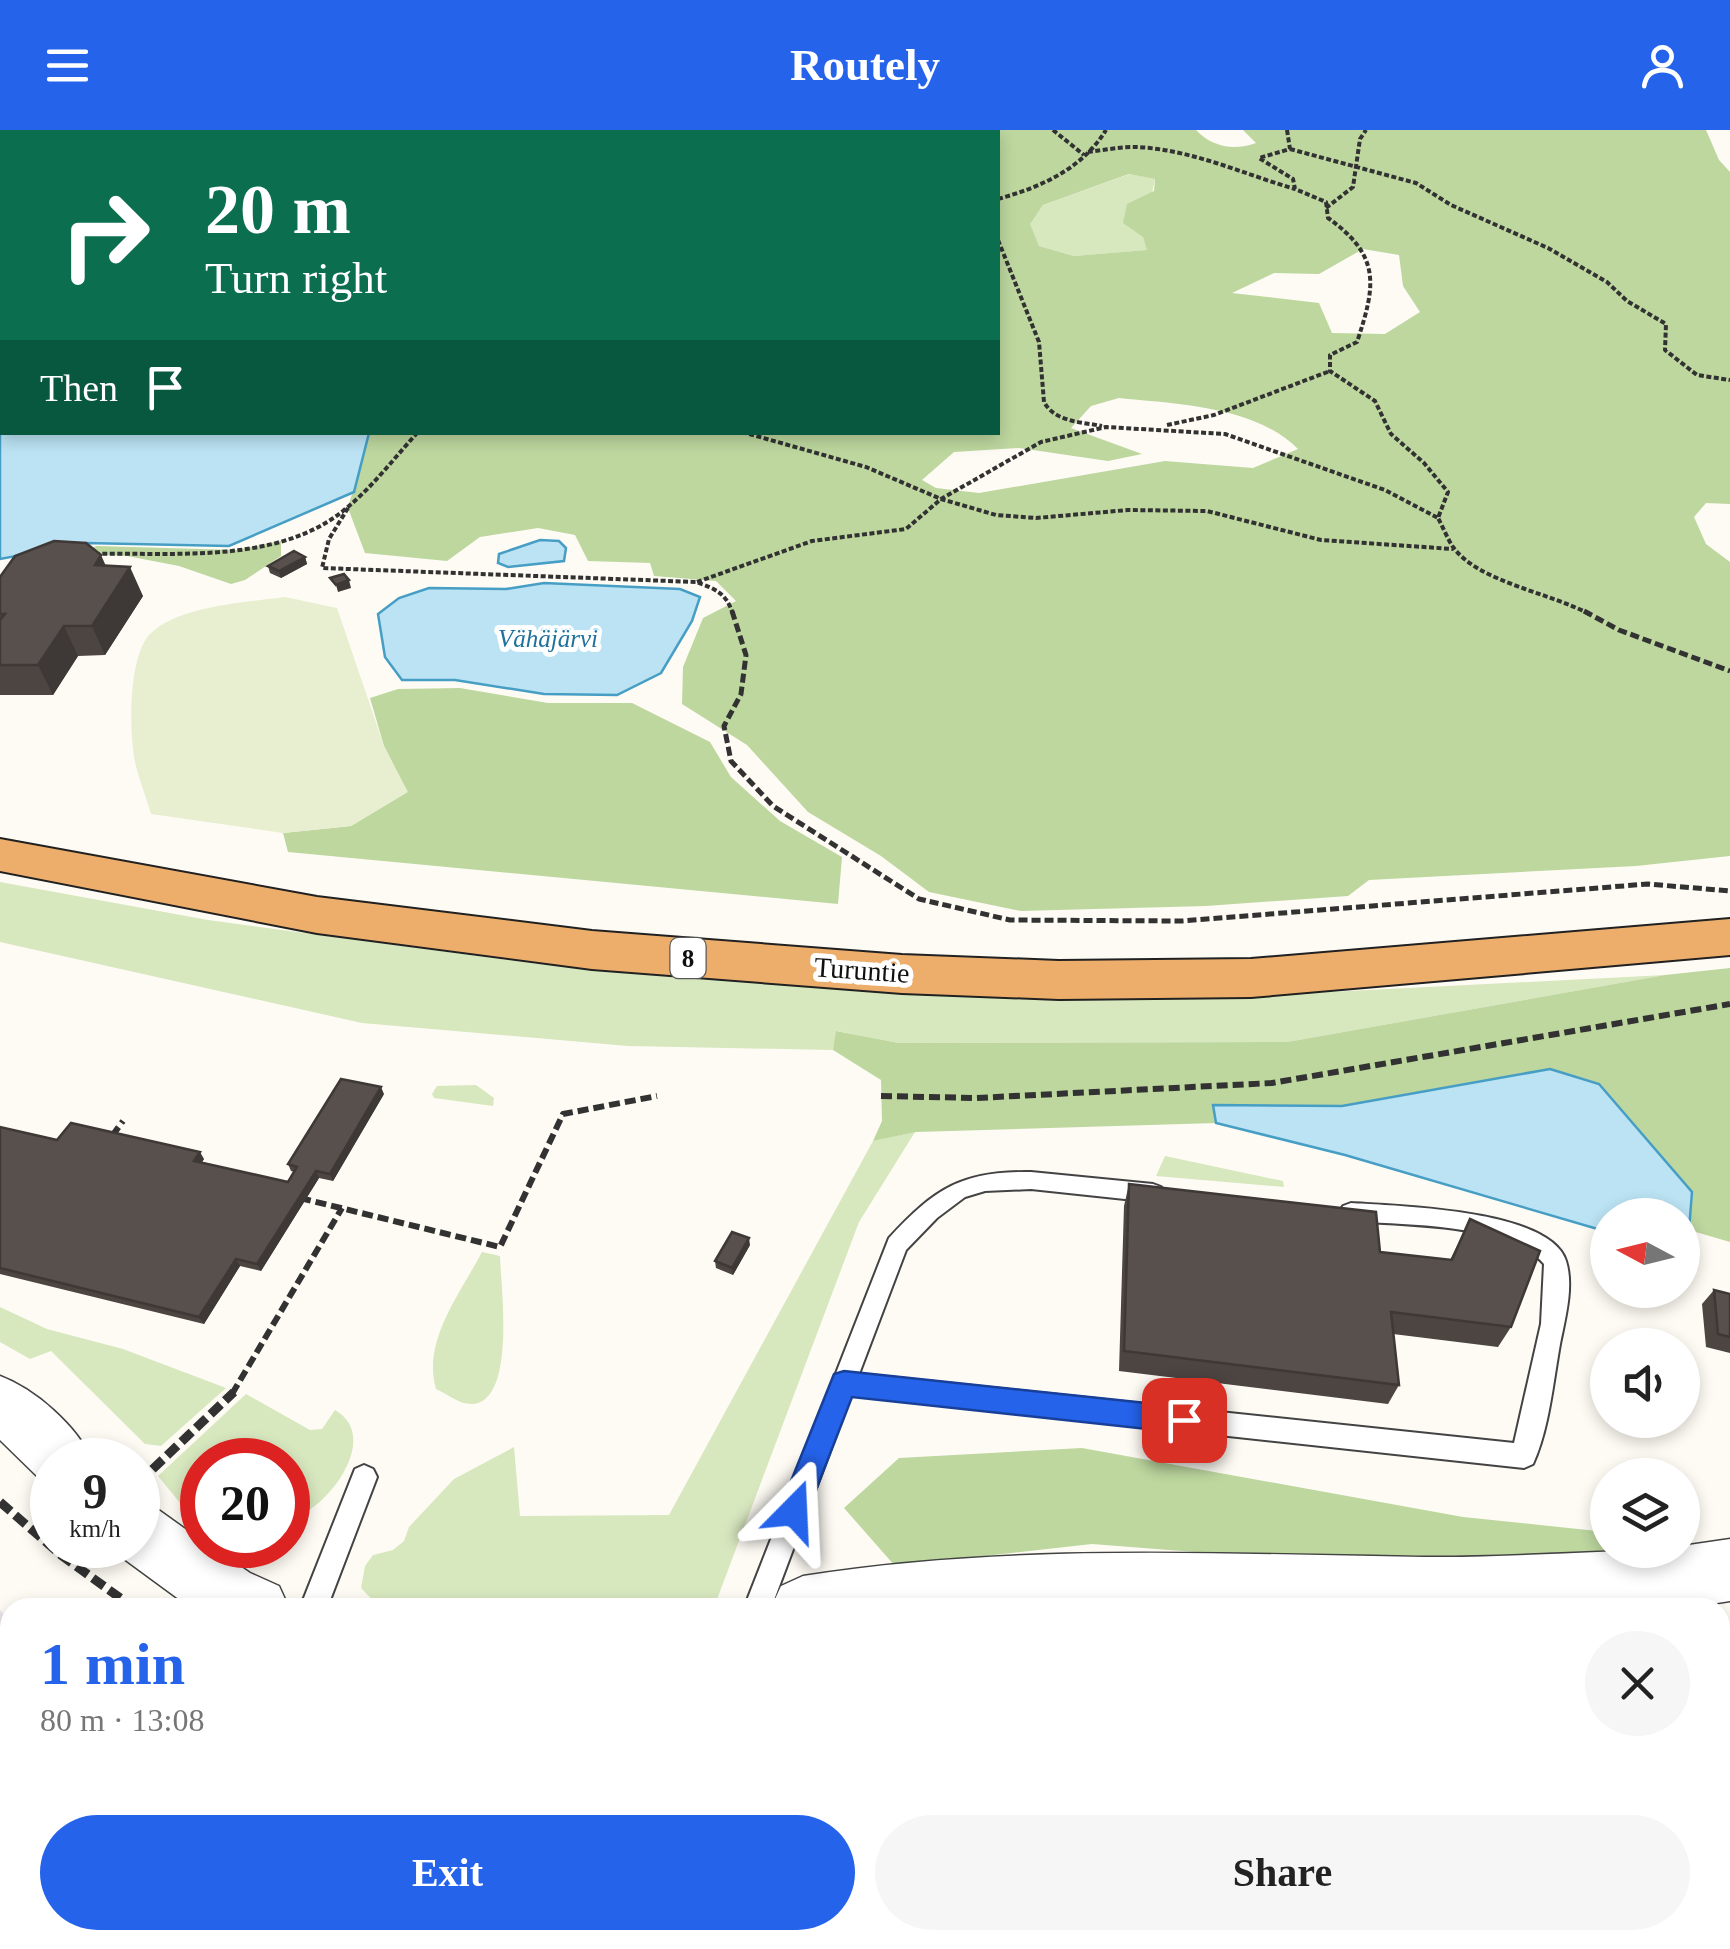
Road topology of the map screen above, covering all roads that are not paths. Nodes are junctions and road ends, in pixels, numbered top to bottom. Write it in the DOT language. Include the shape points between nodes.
graph roads {
  1 [pos="0,854"];
  2 [pos="1730,937"];
  3 [pos="1182,1196"];
  4 [pos="1336,1211"];
  5 [pos="844,1383"];
  6 [pos="0,1402"];
  7 [pos="38,1438"];
  8 [pos="364,1476"];
  9 [pos="160,1548"];
  10 [pos="1698,1585"];
  11 [pos="233,1598"];
  12 [pos="317,1598"];
  13 [pos="761,1598"];
  14 [pos="870,1598"];
  1 -- 2 [label="highway, Turuntie / 8" via="356,920 592,950 902,974 1251,978"];
  3 -- 5 [label="lane" via="1000,1181 970,1185 933,1207 897,1245"];
  4 -- 5 [label="lane" via="1490,1226 1553,1255 1558,1286 1524,1456"];
  5 -- 13 [label="lane"];
  6 -- 7 [label="street"];
  8 -- 12 [label="lane"];
  9 -- 11 [label="street"];
  10 -- 14 [label="street" via="1470,1590 1096,1582"];
}
